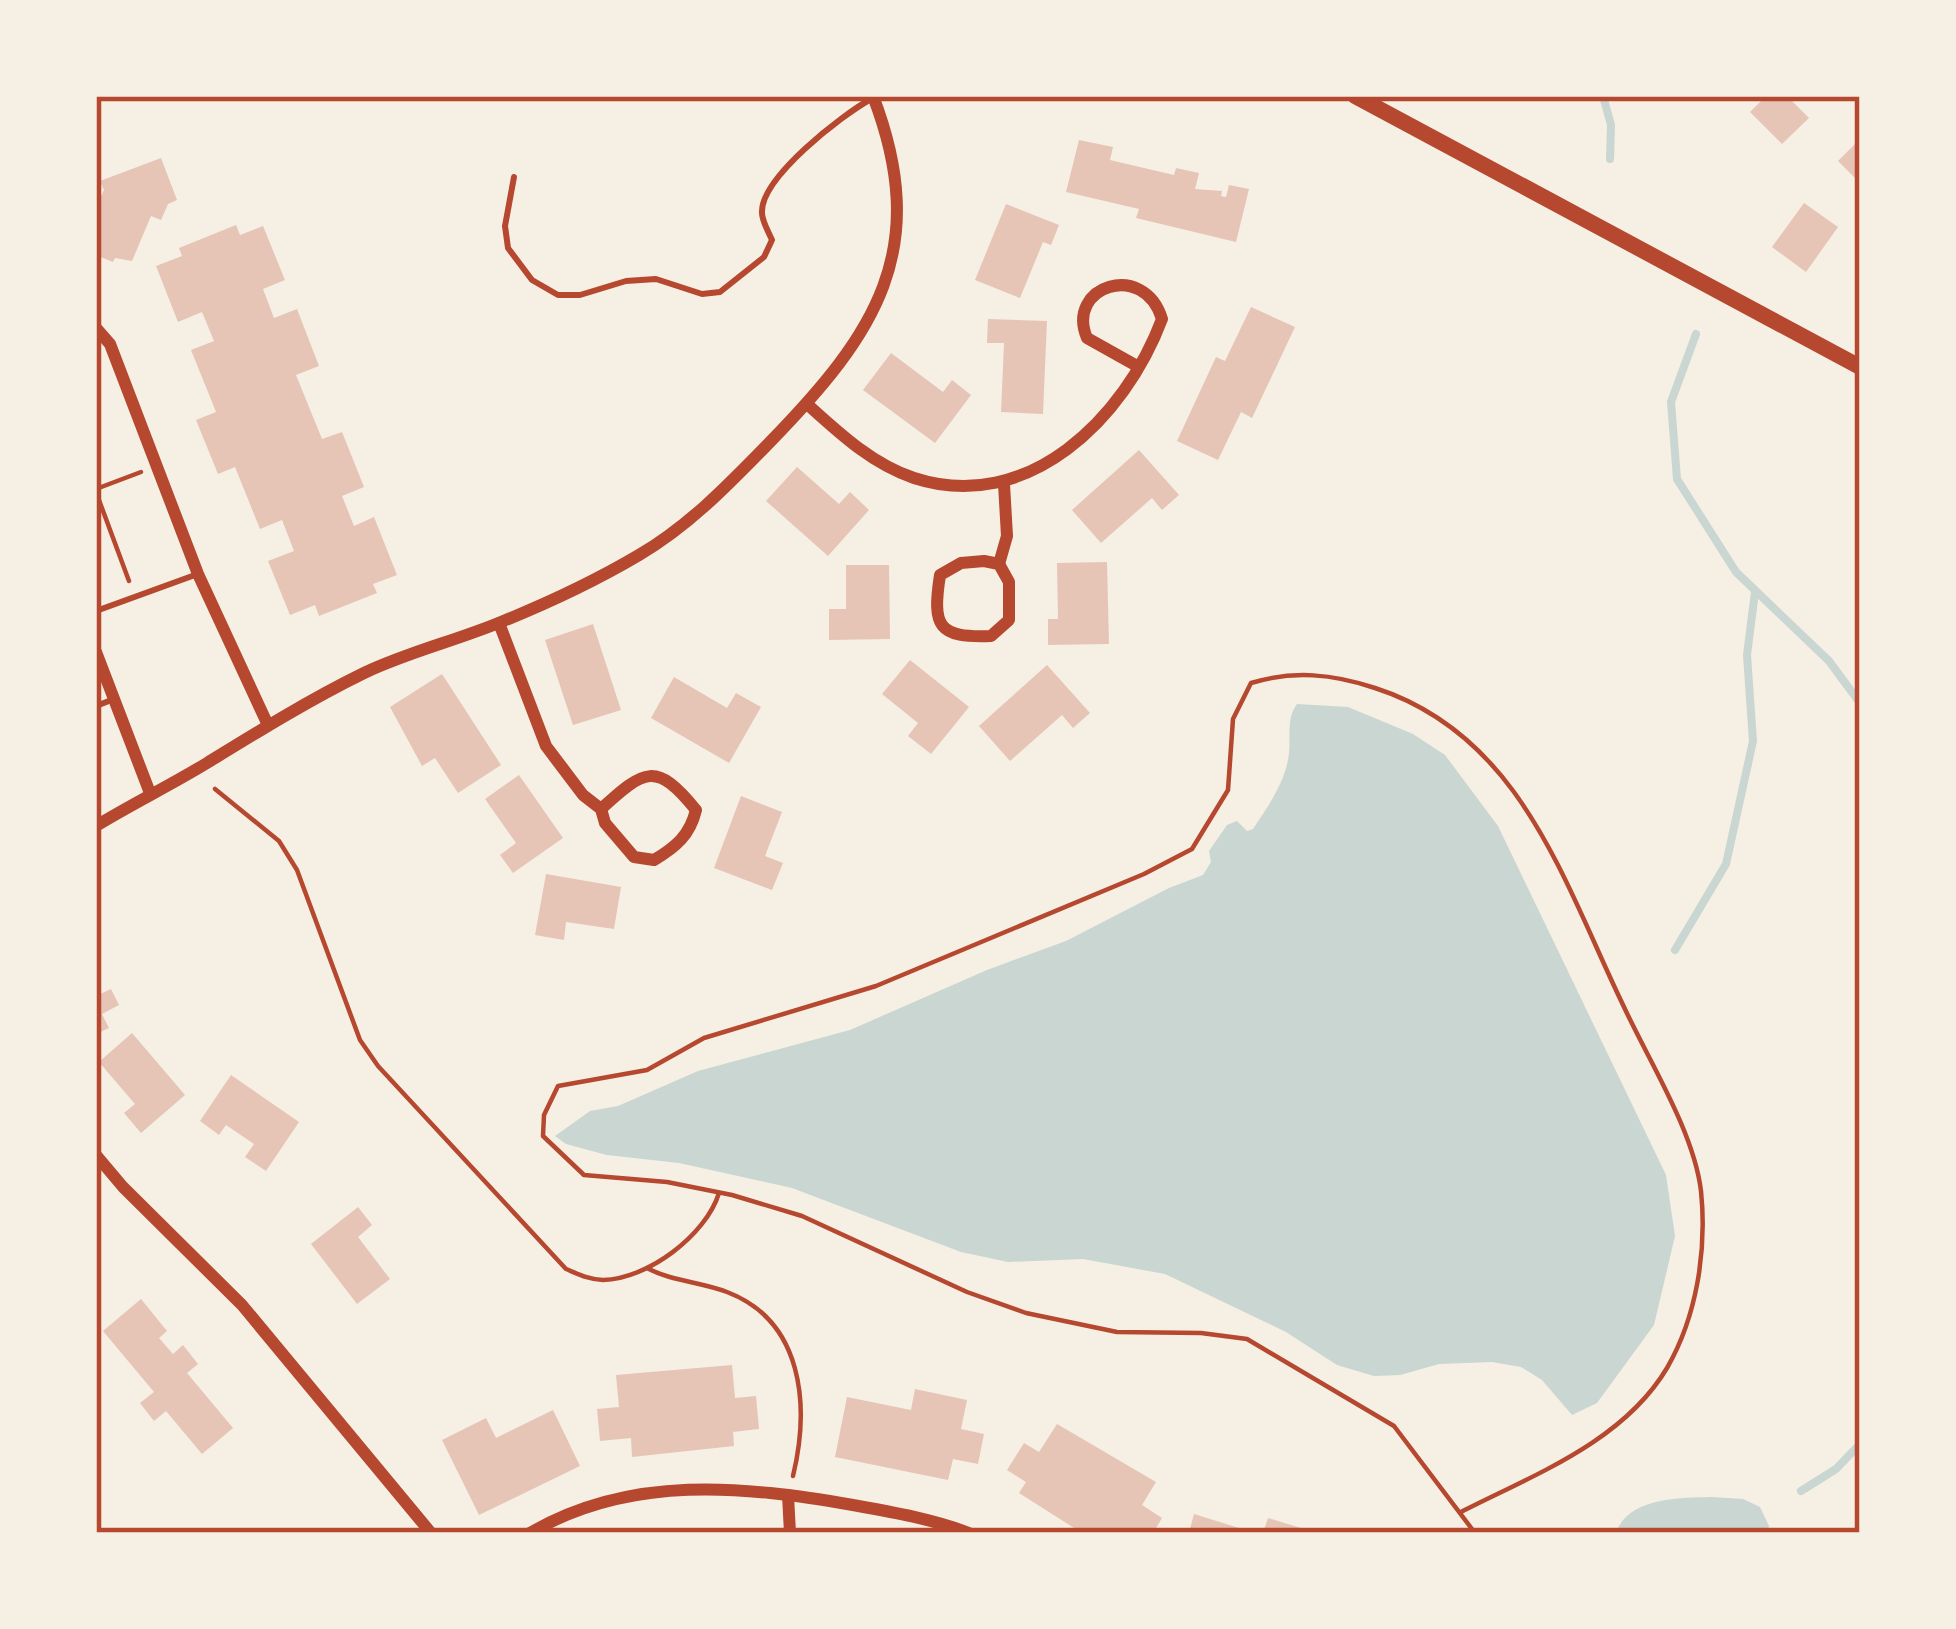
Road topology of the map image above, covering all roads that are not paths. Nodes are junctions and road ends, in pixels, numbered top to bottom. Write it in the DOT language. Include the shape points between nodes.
graph roads {
  1 [pos="873,96"];
  2 [pos="1355,96"];
  3 [pos="514,177"];
  4 [pos="96,328"];
  5 [pos="1137,366"];
  6 [pos="1860,367"];
  7 [pos="807,404"];
  8 [pos="1004,484"];
  9 [pos="999,564"];
  10 [pos="198,574"];
  11 [pos="96,611"];
  12 [pos="499,623"];
  13 [pos="96,652"];
  14 [pos="114,699"];
  15 [pos="96,706"];
  16 [pos="267,723"];
  17 [pos="150,793"];
  18 [pos="601,808"];
  19 [pos="96,826"];
  20 [pos="96,1155"];
  21 [pos="788,1495"];
  22 [pos="431,1533"];
  23 [pos="530,1533"];
  24 [pos="790,1533"];
  25 [pos="969,1533"];
  1 -- 3 [label="lane" via="810,144 770,190 761,213 772,240 764,257 720,292 656,279 559,295 532,280 508,248"];
  1 -- 7 [label="street" via="891,147 896,238 864,332"];
  2 -- 6 [label="street"];
  4 -- 10 [label="street" via="110,344"];
  5 -- 5 [label="street" via="1154,342 1160,310 1130,286 1106,285 1082,322 1087,338"];
  5 -- 8 [label="street" via="1073,446"];
  7 -- 8 [label="street" via="875,459 916,478"];
  7 -- 12 [label="street" via="728,484 643,553"];
  8 -- 9 [label="street" via="1007,536"];
  9 -- 9 [label="street" via="1009,582 1009,620 1000,631 977,637 941,629 940,575 961,563"];
  10 -- 11 [label="lane"];
  10 -- 16 [label="street"];
  12 -- 16 [label="street" via="394,660"];
  12 -- 18 [label="street" via="546,746"];
  13 -- 14 [label="street"];
  14 -- 15 [label="lane"];
  14 -- 17 [label="street"];
  16 -- 17 [label="street"];
  17 -- 19 [label="street"];
  18 -- 18 [label="street" via="647,774 661,775 696,810 691,831 654,860 634,857"];
  20 -- 22 [label="street" via="242,1305"];
  21 -- 23 [label="street" via="718,1486 670,1490 571,1513"];
  21 -- 24 [label="street"];
  21 -- 25 [label="street"];
}
